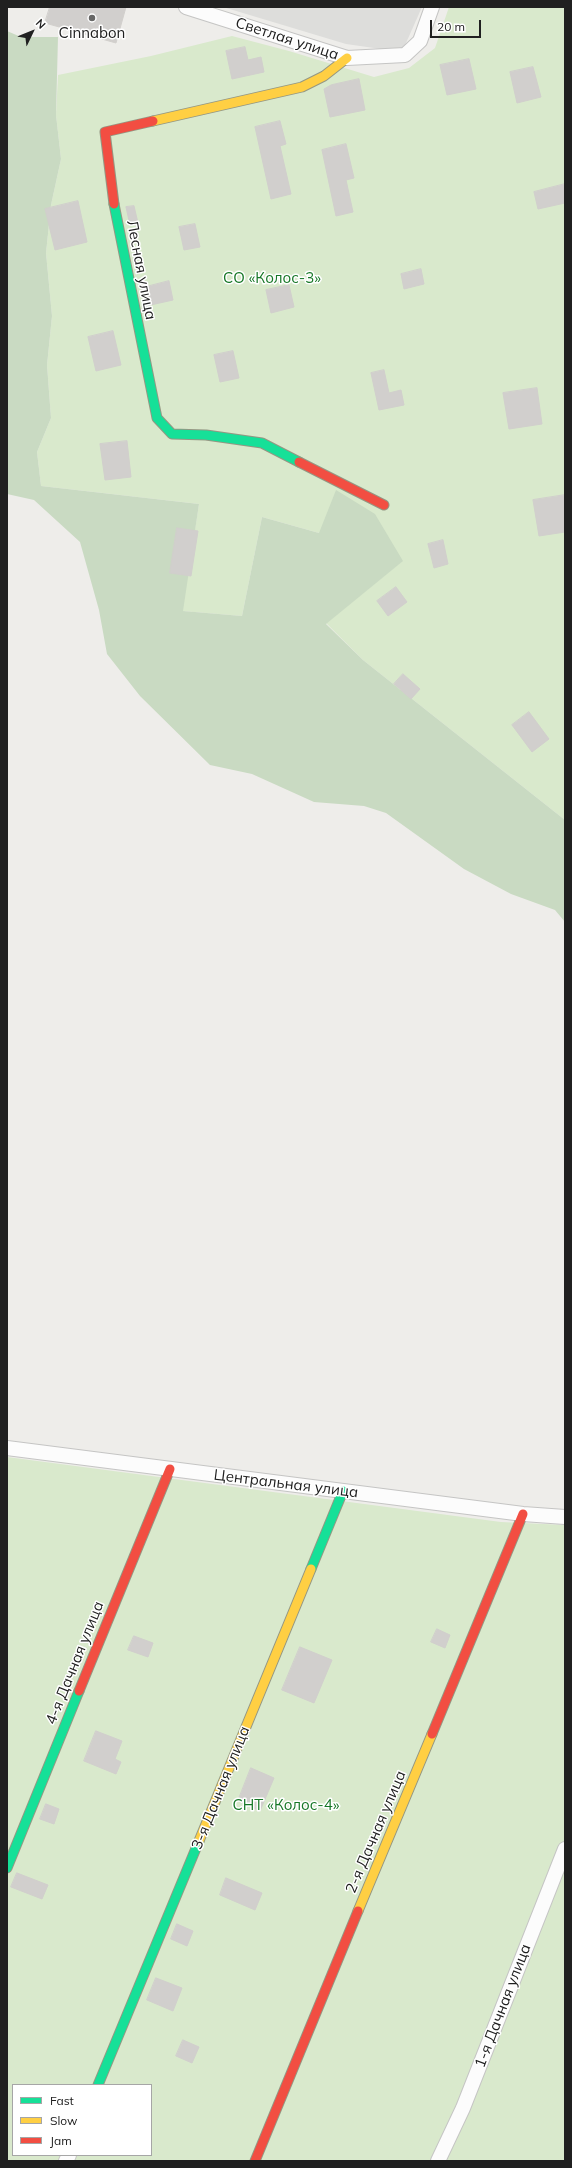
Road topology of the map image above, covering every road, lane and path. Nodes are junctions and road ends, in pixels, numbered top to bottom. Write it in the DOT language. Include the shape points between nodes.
graph roads {
  1 [pos="186,7"];
  2 [pos="432,7"];
  3 [pos="347,58"];
  4 [pos="384,505"];
  5 [pos="7,1448"];
  6 [pos="170,1469"];
  7 [pos="343,1491"];
  8 [pos="523,1514"];
  9 [pos="565,1517"];
  10 [pos="565,1849"];
  11 [pos="7,1868"];
  12 [pos="98,2084"];
  13 [pos="255,2161"];
  14 [pos="438,2161"];
  1 -- 3 [label="street, Светлая улица"];
  2 -- 3 [label="street, Светлая улица" via="420,41 405,55"];
  3 -- 4 [label="street, Лесная улица" via="324,76 302,87 105,132 112,196 156,418 172,434 206,435 262,443"];
  5 -- 6 [label="street, Центральная улица"];
  6 -- 7 [label="street, Центральная улица"];
  6 -- 11 [label="street, 4-я Дачная улица"];
  7 -- 8 [label="street, Центральная улица"];
  7 -- 12 [label="street, 3-я Дачная улица"];
  8 -- 9 [label="street, Центральная улица"];
  8 -- 13 [label="street, 2-я Дачная улица"];
  10 -- 14 [label="street, 1-я Дачная улица" via="463,2108"];
}
